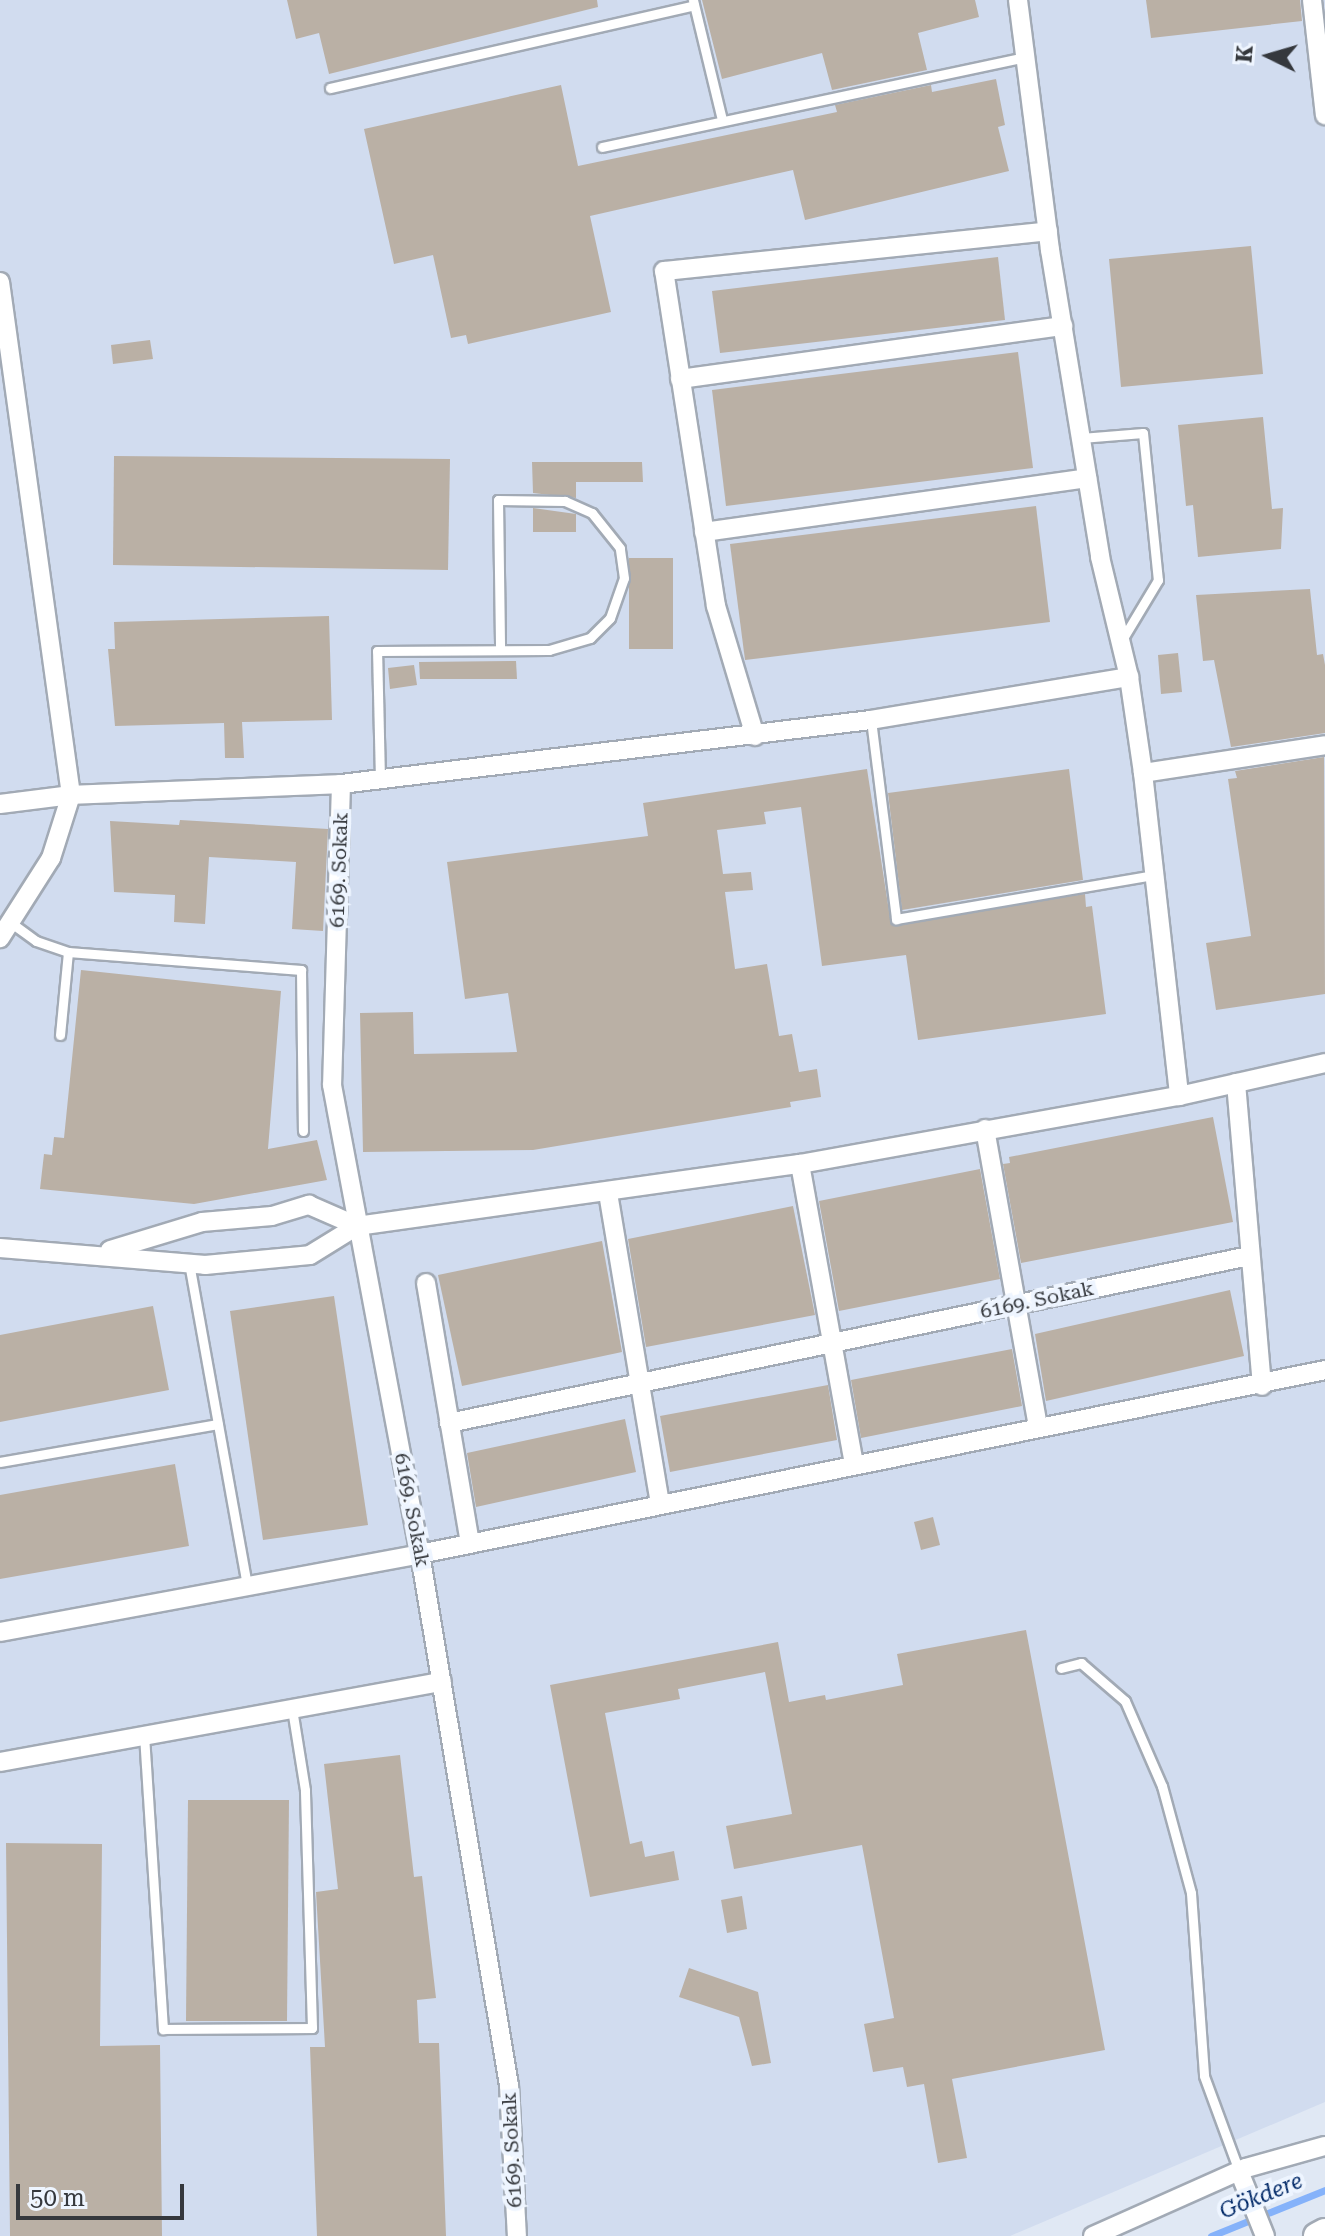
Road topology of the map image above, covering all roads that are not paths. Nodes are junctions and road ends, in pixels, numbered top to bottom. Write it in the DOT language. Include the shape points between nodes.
graph roads {
  1 [pos="1018,0"];
  2 [pos="1312,0"];
  3 [pos="693,2"];
  4 [pos="1025,57"];
  5 [pos="330,88"];
  6 [pos="1325,115"];
  7 [pos="722,120"];
  8 [pos="602,147"];
  9 [pos="1048,231"];
  10 [pos="0,282"];
  11 [pos="1063,326"];
  12 [pos="6,356"];
  13 [pos="680,379"];
  14 [pos="1081,438"];
  15 [pos="1087,478"];
  16 [pos="704,532"];
  17 [pos="1120,642"];
  18 [pos="500,649"];
  19 [pos="1129,677"];
  20 [pos="871,720"];
  21 [pos="755,736"];
  22 [pos="1325,745"];
  23 [pos="1143,773"];
  24 [pos="380,780"];
  25 [pos="341,784"];
  26 [pos="71,795"];
  27 [pos="0,804"];
  28 [pos="1154,875"];
  29 [pos="10,922"];
  30 [pos="0,938"];
  31 [pos="68,952"];
  32 [pos="60,1035"];
  33 [pos="1325,1063"];
  34 [pos="1236,1083"];
  35 [pos="1179,1096"];
  36 [pos="985,1129"];
  37 [pos="303,1131"];
  38 [pos="800,1164"];
  39 [pos="608,1193"];
  40 [pos="357,1226"];
  41 [pos="0,1248"];
  42 [pos="101,1253"];
  43 [pos="1249,1256"];
  44 [pos="189,1263"];
  45 [pos="426,1283"];
  46 [pos="1015,1304"];
  47 [pos="831,1343"];
  48 [pos="1325,1370"];
  49 [pos="640,1382"];
  50 [pos="1262,1386"];
  51 [pos="449,1423"];
  52 [pos="218,1424"];
  53 [pos="1038,1427"];
  54 [pos="0,1462"];
  55 [pos="854,1464"];
  56 [pos="660,1504"];
  57 [pos="470,1543"];
  58 [pos="420,1554"];
  59 [pos="247,1586"];
  60 [pos="0,1632"];
  61 [pos="1061,1668"];
  62 [pos="442,1682"];
  63 [pos="292,1709"];
  64 [pos="144,1735"];
  65 [pos="0,1762"];
  66 [pos="1325,2146"];
  67 [pos="1239,2171"];
  68 [pos="1325,2232"];
  69 [pos="517,2236"];
  70 [pos="1093,2236"];
  71 [pos="1265,2236"];
  72 [pos="1317,2236"];
  1 -- 4 [label="street"];
  2 -- 6 [label="street"];
  3 -- 5 [label="lane"];
  3 -- 7 [label="lane"];
  4 -- 7 [label="lane"];
  4 -- 9 [label="street"];
  7 -- 8 [label="lane"];
  9 -- 11 [label="street"];
  9 -- 13 [label="street" via="664,271"];
  10 -- 12 [label="street"];
  11 -- 13 [label="street"];
  11 -- 14 [label="street"];
  12 -- 26 [label="street"];
  13 -- 16 [label="street"];
  14 -- 15 [label="street"];
  14 -- 17 [label="lane" via="1143,433 1158,580"];
  15 -- 16 [label="street"];
  15 -- 17 [label="street"];
  16 -- 21 [label="street" via="716,606"];
  17 -- 19 [label="street"];
  18 -- 18 [label="lane" via="563,648 590,638 610,618 622,592 624,563 613,534 592,513 565,501 498,500"];
  18 -- 24 [label="lane" via="377,651"];
  19 -- 20 [label="street"];
  19 -- 23 [label="street"];
  20 -- 21 [label="street"];
  20 -- 28 [label="lane" via="896,919"];
  21 -- 24 [label="street"];
  22 -- 23 [label="street"];
  23 -- 28 [label="street"];
  24 -- 25 [label="street"];
  25 -- 26 [label="street"];
  25 -- 40 [label="street, 6169. Sokak" via="332,1085"];
  26 -- 27 [label="street"];
  26 -- 29 [label="street" via="51,858"];
  28 -- 35 [label="street"];
  29 -- 30 [label="street"];
  29 -- 31 [label="lane" via="36,941"];
  31 -- 32 [label="lane"];
  31 -- 37 [label="lane" via="301,970"];
  33 -- 34 [label="street"];
  34 -- 35 [label="street"];
  34 -- 43 [label="street"];
  35 -- 36 [label="street"];
  36 -- 38 [label="street"];
  36 -- 46 [label="street"];
  38 -- 39 [label="street"];
  38 -- 47 [label="street"];
  39 -- 40 [label="street"];
  39 -- 49 [label="street"];
  40 -- 42 [label="street" via="309,1205 272,1216 202,1222"];
  40 -- 44 [label="street" via="310,1255"];
  40 -- 58 [label="street, 6169. Sokak"];
  41 -- 42 [label="street"];
  42 -- 44 [label="street"];
  43 -- 46 [label="street, 6169. Sokak"];
  43 -- 50 [label="street"];
  44 -- 52 [label="lane"];
  45 -- 51 [label="street"];
  46 -- 47 [label="street, 6169. Sokak"];
  46 -- 53 [label="street"];
  47 -- 49 [label="street, 6169. Sokak"];
  47 -- 55 [label="street"];
  48 -- 50 [label="street"];
  49 -- 51 [label="street, 6169. Sokak"];
  49 -- 56 [label="street"];
  50 -- 53 [label="street"];
  51 -- 57 [label="street"];
  52 -- 54 [label="lane"];
  52 -- 59 [label="lane"];
  53 -- 55 [label="street"];
  55 -- 56 [label="street"];
  56 -- 57 [label="street"];
  57 -- 58 [label="street"];
  58 -- 59 [label="street"];
  58 -- 62 [label="street, 6169. Sokak"];
  59 -- 60 [label="street"];
  61 -- 67 [label="lane" via="1081,1663 1125,1701 1162,1786 1191,1893 1204,2076"];
  62 -- 63 [label="street"];
  62 -- 69 [label="street, 6169. Sokak" via="509,2085"];
  63 -- 64 [label="street"];
  63 -- 64 [label="lane" via="305,1790 312,2028 163,2029"];
  64 -- 65 [label="street"];
  66 -- 67 [label="street"];
  67 -- 70 [label="street"];
  67 -- 71 [label="street"];
  68 -- 72 [label="main road"];
}
